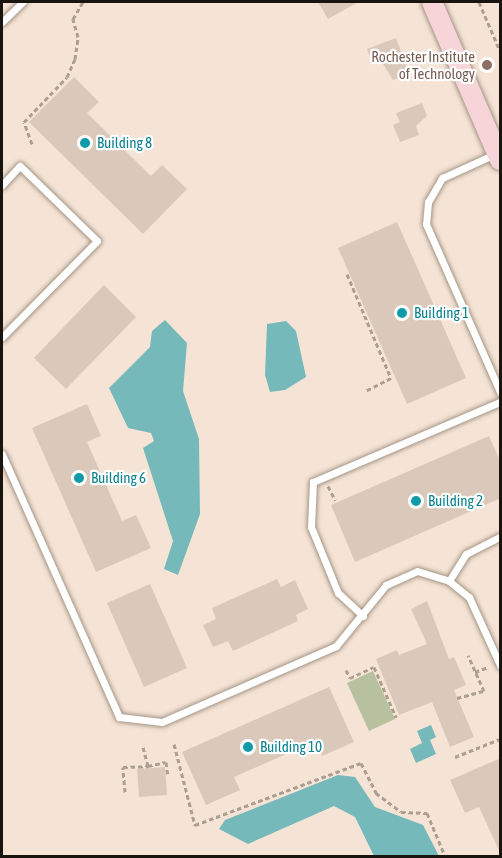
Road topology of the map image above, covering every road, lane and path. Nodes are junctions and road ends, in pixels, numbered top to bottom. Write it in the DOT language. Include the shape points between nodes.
graph roads {
  1 [pos="22,2"];
  2 [pos="83,2"];
  3 [pos="432,2"];
  4 [pos="479,2"];
  5 [pos="2,22"];
  6 [pos="501,51"];
  7 [pos="32,144"];
  8 [pos="499,156"];
  9 [pos="2,184"];
  10 [pos="347,274"];
  11 [pos="2,337"];
  12 [pos="365,391"];
  13 [pos="501,392"];
  14 [pos="501,402"];
  15 [pos="2,454"];
  16 [pos="501,537"];
  17 [pos="449,581"];
  18 [pos="363,616"];
  19 [pos="468,655"];
  20 [pos="500,662"];
  21 [pos="488,667"];
  22 [pos="346,670"];
  23 [pos="475,672"];
  24 [pos="457,698"];
  25 [pos="396,717"];
  26 [pos="501,739"];
  27 [pos="174,744"];
  28 [pos="143,747"];
  29 [pos="455,757"];
  30 [pos="148,766"];
  31 [pos="168,776"];
  32 [pos="125,792"];
  33 [pos="445,856"];
  1 -- 5 [label="lane"];
  2 -- 7 [label="path" via="73,19 78,37 68,77 24,122"];
  3 -- 8 [label="street"];
  4 -- 6 [label="path"];
  8 -- 13 [label="lane" via="442,178 428,202 426,224"];
  9 -- 11 [label="lane" via="20,166 97,242"];
  10 -- 12 [label="path" via="391,378"];
  14 -- 18 [label="lane" via="313,482 311,527 338,593"];
  15 -- 18 [label="lane" via="120,717 162,722 336,646"];
  16 -- 17 [label="lane" via="466,554"];
  17 -- 18 [label="lane" via="417,571 386,585"];
  17 -- 20 [label="lane" via="475,607"];
  19 -- 23 [label="path"];
  21 -- 23 [label="path"];
  22 -- 25 [label="path" via="350,678 374,667"];
  23 -- 24 [label="path" via="484,691"];
  26 -- 29 [label="path"];
  27 -- 33 [label="path" via="195,825 361,762 376,793 401,812 427,813"];
  28 -- 30 [label="path"];
  30 -- 31 [label="path" via="166,762"];
  30 -- 32 [label="path" via="123,766"];
}
